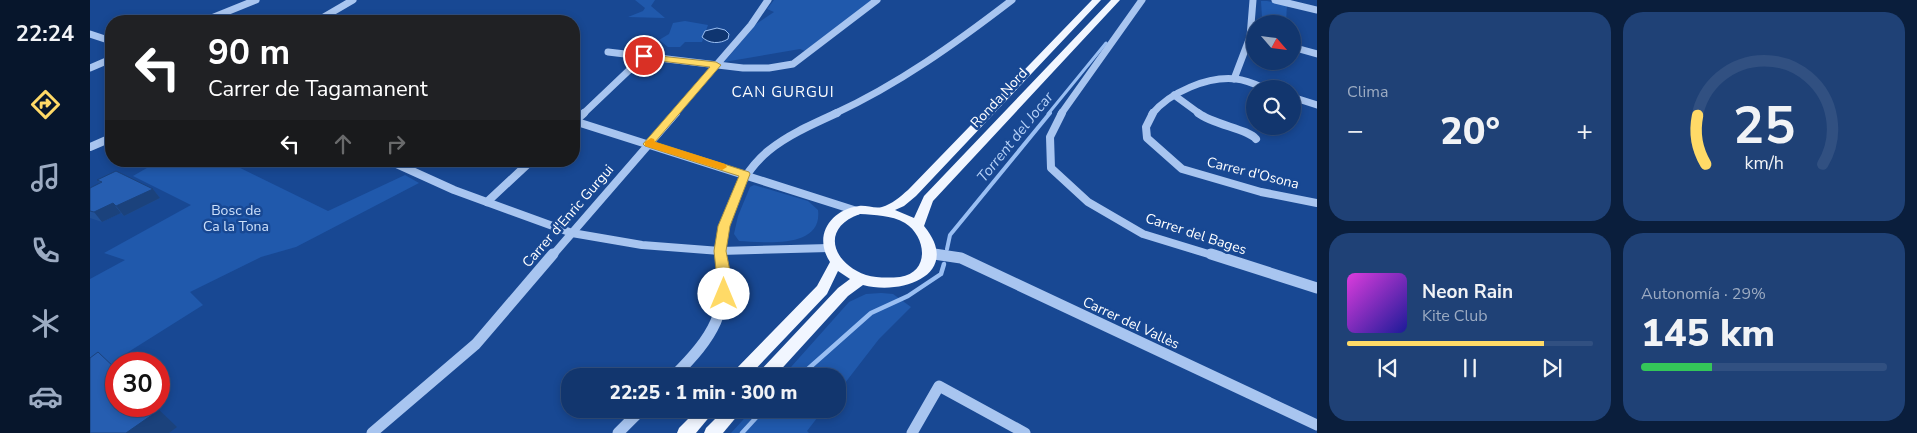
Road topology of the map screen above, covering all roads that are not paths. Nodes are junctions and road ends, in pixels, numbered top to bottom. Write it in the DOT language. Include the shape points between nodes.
graph roads {
  1 [pos="256,0"];
  2 [pos="352,0"];
  3 [pos="768,0"];
  4 [pos="877,0"];
  5 [pos="1012,0"];
  6 [pos="1097,0"];
  7 [pos="1116,0"];
  8 [pos="1142,0"];
  9 [pos="1253,0"];
  10 [pos="1275,0"];
  11 [pos="1317,10"];
  12 [pos="219,15"];
  13 [pos="327,15"];
  14 [pos="1253,15"];
  15 [pos="90,34"];
  16 [pos="105,39"];
  17 [pos="1301,50"];
  18 [pos="608,52"];
  19 [pos="1246,53"];
  20 [pos="1317,54"];
  21 [pos="644,56"];
  22 [pos="105,62"];
  23 [pos="716,65"];
  24 [pos="90,68"];
  25 [pos="1234,79"];
  26 [pos="1246,83"];
  27 [pos="1195,86"];
  28 [pos="1174,95"];
  29 [pos="1301,100"];
  30 [pos="1317,105"];
  31 [pos="580,115"];
  32 [pos="580,123"];
  33 [pos="1256,139"];
  34 [pos="105,141"];
  35 [pos="648,144"];
  36 [pos="90,148"];
  37 [pos="404,167"];
  38 [pos="525,167"];
  39 [pos="1182,169"];
  40 [pos="745,174"];
  41 [pos="487,202"];
  42 [pos="1317,203"];
  43 [pos="857,210"];
  44 [pos="883,211"];
  45 [pos="917,227"];
  46 [pos="572,233"];
  47 [pos="829,248"];
  48 [pos="720,251"];
  49 [pos="931,254"];
  50 [pos="836,262"];
  51 [pos="861,279"];
  52 [pos="1317,288"];
  53 [pos="682,368"];
  54 [pos="747,368"];
  55 [pos="772,368"];
  56 [pos="633,418"];
  57 [pos="699,418"];
  58 [pos="726,418"];
  59 [pos="1317,425"];
  60 [pos="372,433"];
  61 [pos="618,433"];
  62 [pos="684,433"];
  63 [pos="712,433"];
  64 [pos="912,433"];
  65 [pos="1025,433"];
  1 -- 12 [label="street"];
  2 -- 13 [label="street"];
  3 -- 23 [label="street, Carrer d'Enric Gurgui" via="757,18"];
  4 -- 23 [label="street" via="793,64 761,69"];
  5 -- 40 [label="street" via="925,63 866,98 785,139"];
  6 -- 44 [label="main road, Ronda Nord" via="912,193"];
  7 -- 45 [label="main road, Ronda Nord" via="928,200"];
  8 -- 52 [label="street, Carrer del Bages" via="1061,114 1050,137 1051,168 1088,202 1143,234"];
  9 -- 14 [label="street"];
  10 -- 11 [label="street"];
  15 -- 16 [label="street"];
  17 -- 20 [label="street"];
  18 -- 21 [label="street"];
  19 -- 25 [label="street"];
  21 -- 23 [label="street"];
  21 -- 31 [label="street"];
  22 -- 24 [label="street"];
  23 -- 35 [label="street, Carrer d'Enric Gurgui"];
  25 -- 26 [label="street"];
  25 -- 27 [label="street" via="1212,80"];
  27 -- 28 [label="street"];
  28 -- 33 [label="street" via="1184,99 1207,119 1252,134"];
  28 -- 39 [label="street" via="1156,109 1146,125 1147,138"];
  29 -- 30 [label="street"];
  32 -- 35 [label="street"];
  34 -- 36 [label="street"];
  35 -- 40 [label="street"];
  35 -- 46 [label="street, Carrer d'Enric Gurgui"];
  37 -- 41 [label="street"];
  38 -- 41 [label="street"];
  39 -- 42 [label="street, Carrer d'Osona" via="1261,192"];
  40 -- 43 [label="street"];
  40 -- 48 [label="street" via="724,226"];
  41 -- 46 [label="street"];
  43 -- 44 [label="main road"];
  43 -- 47 [label="main road" via="837,220 829,230"];
  44 -- 45 [label="main road" via="898,215"];
  45 -- 49 [label="main road" via="929,242"];
  46 -- 48 [label="street" via="642,245"];
  46 -- 60 [label="street, Carrer d'Enric Gurgui" via="476,344"];
  47 -- 48 [label="street"];
  47 -- 50 [label="main road"];
  48 -- 53 [label="street" via="724,294 717,321 702,347"];
  49 -- 51 [label="main road" via="926,268 906,281 881,284"];
  49 -- 59 [label="street, Carrer del Vallès" via="961,258"];
  50 -- 51 [label="main road"];
  50 -- 54 [label="main road" via="822,290"];
  51 -- 55 [label="main road" via="843,292"];
  56 -- 61 [label="street"];
  57 -- 62 [label="main road"];
  58 -- 63 [label="main road"];
  64 -- 65 [label="street" via="939,386"];
}
